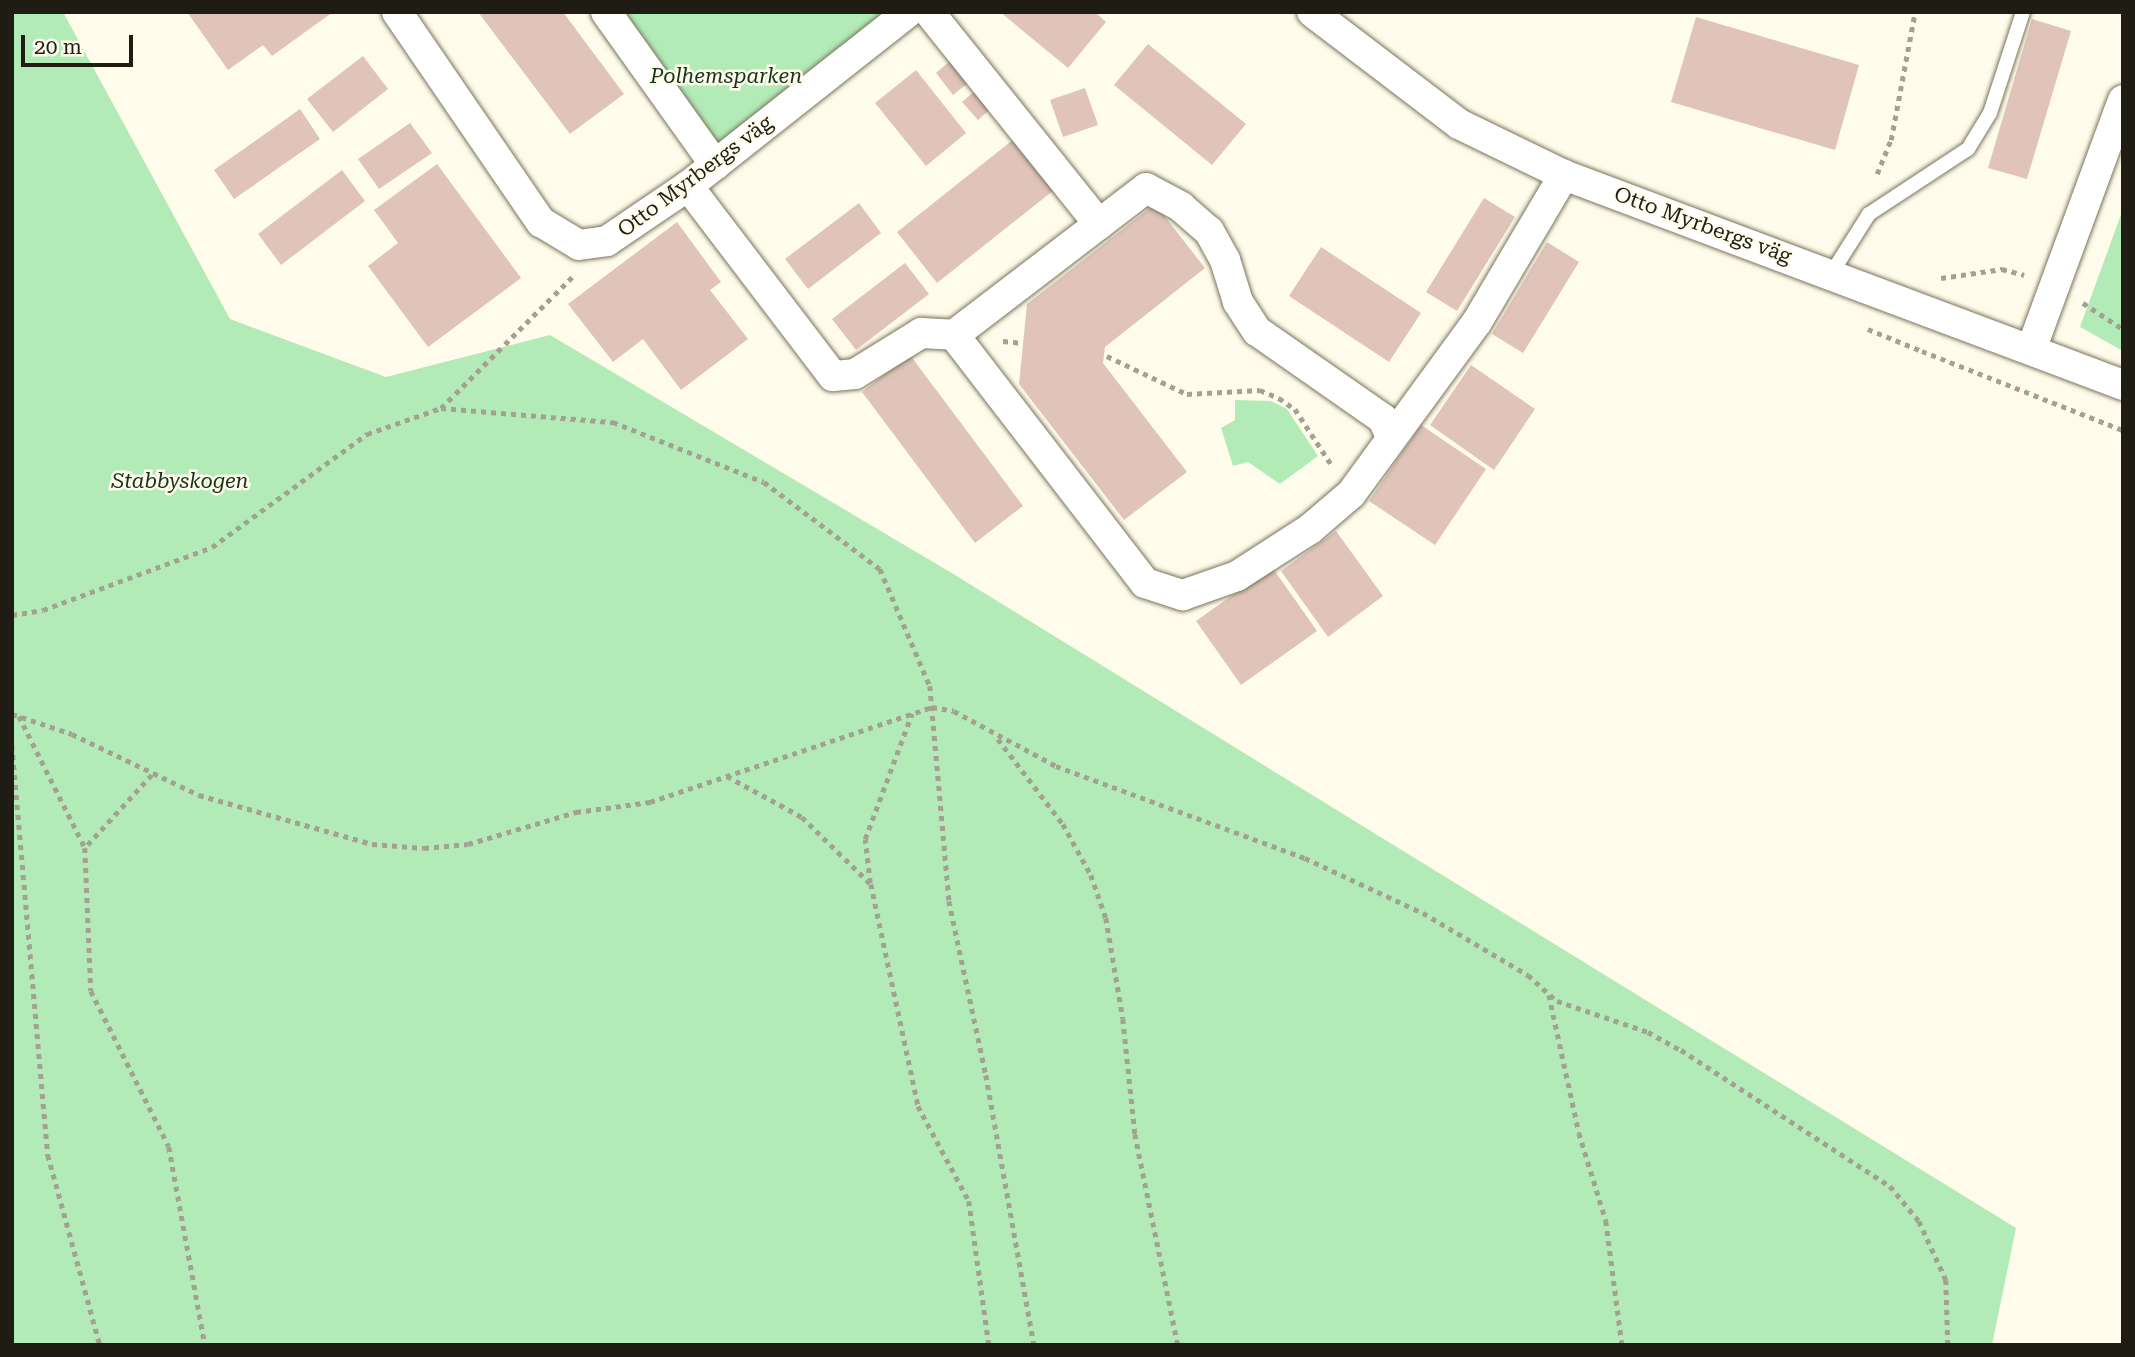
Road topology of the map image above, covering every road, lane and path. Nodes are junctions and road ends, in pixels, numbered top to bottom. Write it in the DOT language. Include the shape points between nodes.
graph roads {
  1 [pos="397,12"];
  2 [pos="606,12"];
  3 [pos="908,12"];
  4 [pos="929,12"];
  5 [pos="1312,12"];
  6 [pos="1915,12"];
  7 [pos="2023,12"];
  8 [pos="2123,100"];
  9 [pos="715,165"];
  10 [pos="1564,175"];
  11 [pos="1870,180"];
  12 [pos="688,187"];
  13 [pos="1100,224"];
  14 [pos="579,245"];
  15 [pos="1831,274"];
  16 [pos="1933,280"];
  17 [pos="2055,290"];
  18 [pos="2123,329"];
  19 [pos="954,335"];
  20 [pos="2031,350"];
  21 [pos="1107,356"];
  22 [pos="2123,385"];
  23 [pos="441,408"];
  24 [pos="1390,435"];
  25 [pos="1351,494"];
  26 [pos="12,615"];
  27 [pos="932,707"];
  28 [pos="912,713"];
  29 [pos="12,714"];
  30 [pos="19,716"];
  31 [pos="995,735"];
  32 [pos="12,745"];
  33 [pos="152,775"];
  34 [pos="726,775"];
  35 [pos="85,848"];
  36 [pos="870,884"];
  37 [pos="1548,994"];
  38 [pos="100,1345"];
  39 [pos="205,1345"];
  40 [pos="989,1345"];
  41 [pos="1034,1345"];
  42 [pos="1178,1345"];
  43 [pos="1622,1345"];
  44 [pos="1948,1345"];
  1 -- 14 [label="street" via="541,222"];
  2 -- 9 [label="street"];
  3 -- 9 [label="street, Otto Myrbergs väg"];
  4 -- 13 [label="street"];
  5 -- 10 [label="street, Otto Myrbergs väg" via="1459,124"];
  6 -- 11 [label="path" via="1891,140 1879,173"];
  7 -- 15 [label="lane" via="1990,113 1968,149 1869,214"];
  8 -- 17 [label="street"];
  9 -- 12 [label="street, Otto Myrbergs väg"];
  10 -- 15 [label="street, Otto Myrbergs väg"];
  10 -- 24 [label="street" via="1477,322"];
  12 -- 14 [label="street, Otto Myrbergs väg" via="607,241"];
  12 -- 19 [label="street" via="833,376 855,374 921,333"];
  13 -- 19 [label="street"];
  13 -- 24 [label="street" via="1146,188 1181,207 1209,232 1226,260 1238,302 1257,331 1382,419"];
  14 -- 23 [label="path" via="574,275"];
  15 -- 20 [label="street, Otto Myrbergs väg"];
  16 -- 17 [label="path" via="2002,269"];
  17 -- 18 [label="path" via="2106,314"];
  17 -- 20 [label="street"];
  19 -- 25 [label="street" via="1145,583 1183,595 1237,576 1310,529"];
  20 -- 22 [label="street, Otto Myrbergs väg"];
  21 -- 25 [label="path" via="1187,394 1260,390 1279,398 1294,409"];
  23 -- 26 [label="path" via="367,434 212,547 43,610"];
  23 -- 27 [label="path" via="612,422 764,482 880,569 930,685"];
  24 -- 25 [label="street"];
  27 -- 28 [label="path"];
  27 -- 31 [label="path" via="954,711"];
  27 -- 41 [label="path" via="949,901 986,1075"];
  28 -- 34 [label="path"];
  28 -- 36 [label="path" via="865,839"];
  29 -- 30 [label="path"];
  30 -- 33 [label="path" via="72,734"];
  30 -- 35 [label="path"];
  31 -- 37 [label="path" via="1056,766 1305,858 1423,913 1528,975"];
  31 -- 42 [label="path" via="1063,824 1091,875 1106,918 1124,1019 1135,1134"];
  32 -- 38 [label="path" via="48,1156"];
  33 -- 34 [label="path" via="199,795 372,844 424,848 468,844 576,813 650,802"];
  33 -- 35 [label="path"];
  34 -- 36 [label="path" via="802,817"];
  35 -- 39 [label="path" via="91,991 169,1147"];
  36 -- 40 [label="path" via="918,1106 969,1201"];
  37 -- 43 [label="path" via="1579,1133 1606,1221"];
  37 -- 44 [label="path" via="1648,1032 1681,1050 1890,1186 1919,1220 1946,1280"];
}
